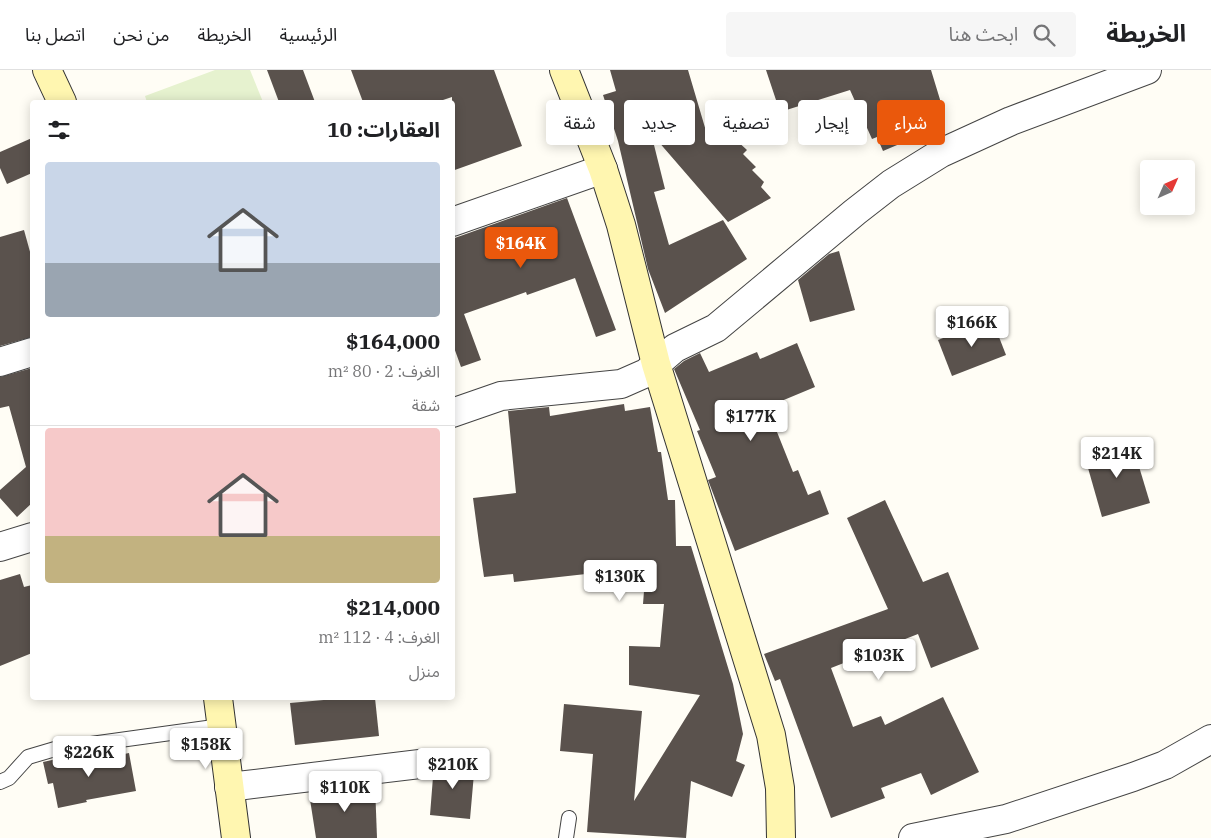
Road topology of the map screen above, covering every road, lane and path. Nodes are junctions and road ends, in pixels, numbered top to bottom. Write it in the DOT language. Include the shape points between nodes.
graph roads {
  1 [pos="47,70"];
  2 [pos="564,70"];
  3 [pos="1147,70"];
  4 [pos="61,100"];
  5 [pos="603,169"];
  6 [pos="455,221"];
  7 [pos="30,353"];
  8 [pos="0,362"];
  9 [pos="656,364"];
  10 [pos="455,412"];
  11 [pos="30,538"];
  12 [pos="0,547"];
  13 [pos="218,700"];
  14 [pos="221,726"];
  15 [pos="1211,739"];
  16 [pos="428,763"];
  17 [pos="0,782"];
  18 [pos="229,787"];
  19 [pos="568,818"];
  20 [pos="236,838"];
  21 [pos="566,838"];
  22 [pos="781,838"];
  23 [pos="913,838"];
  1 -- 4 [label="main road"];
  2 -- 5 [label="main road"];
  3 -- 9 [label="street" via="1011,121 941,153 891,184 716,328 675,348"];
  5 -- 6 [label="street"];
  5 -- 9 [label="main road" via="621,225"];
  7 -- 8 [label="street"];
  9 -- 10 [label="street" via="635,379 621,384 501,396"];
  9 -- 22 [label="main road" via="771,735 780,788"];
  11 -- 12 [label="street"];
  13 -- 14 [label="main road"];
  14 -- 17 [label="lane" via="55,749 28,757 9,778"];
  14 -- 18 [label="main road"];
  15 -- 23 [label="street" via="1165,765 1133,778 1006,819"];
  16 -- 18 [label="street"];
  18 -- 20 [label="main road"];
  19 -- 21 [label="lane"];
}
